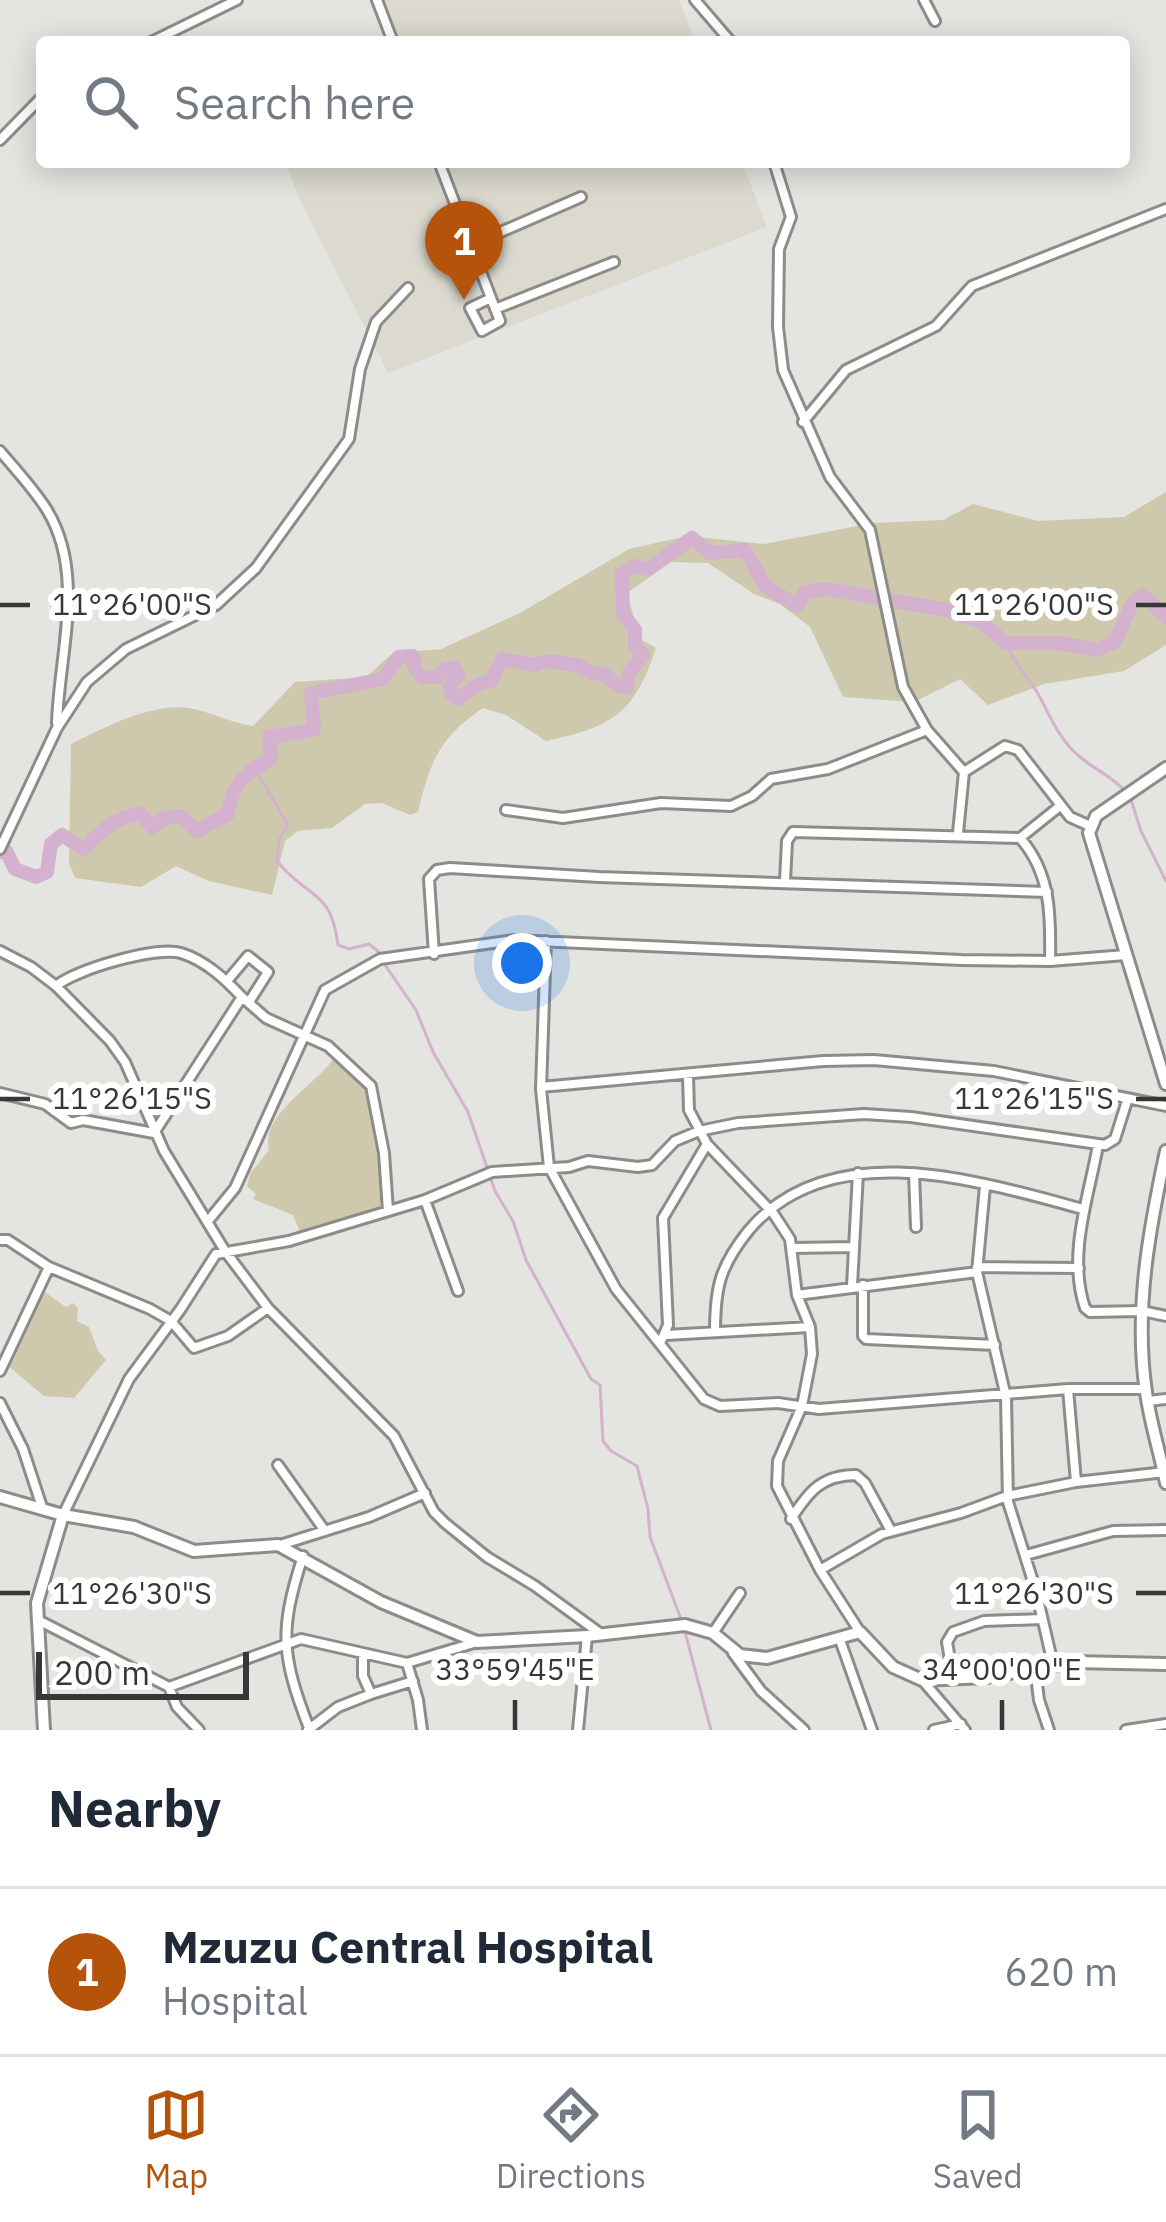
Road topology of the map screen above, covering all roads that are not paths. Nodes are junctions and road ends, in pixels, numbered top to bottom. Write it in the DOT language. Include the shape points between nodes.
graph roads {
  1 [pos="237,0"];
  2 [pos="376,0"];
  3 [pos="695,0"];
  4 [pos="924,0"];
  5 [pos="935,21"];
  6 [pos="163,36"];
  7 [pos="391,36"];
  8 [pos="726,36"];
  9 [pos="36,103"];
  10 [pos="0,140"];
  11 [pos="441,168"];
  12 [pos="775,168"];
  13 [pos="580,197"];
  14 [pos="1166,209"];
  15 [pos="471,245"];
  16 [pos="614,262"];
  17 [pos="408,288"];
  18 [pos="491,298"];
  19 [pos="495,309"];
  20 [pos="803,422"];
  21 [pos="0,452"];
  22 [pos="57,728"];
  23 [pos="927,730"];
  24 [pos="1166,768"];
  25 [pos="964,772"];
  26 [pos="1060,806"];
  27 [pos="506,810"];
  28 [pos="1090,826"];
  29 [pos="958,833"];
  30 [pos="1020,838"];
  31 [pos="0,849"];
  32 [pos="785,881"];
  33 [pos="1047,892"];
  34 [pos="545,941"];
  35 [pos="0,951"];
  36 [pos="434,954"];
  37 [pos="1126,955"];
  38 [pos="1050,961"];
  39 [pos="226,981"];
  40 [pos="56,986"];
  41 [pos="246,1000"];
  42 [pos="306,1034"];
  43 [pos="688,1076"];
  44 [pos="1166,1084"];
  45 [pos="541,1087"];
  46 [pos="0,1093"];
  47 [pos="1127,1101"];
  48 [pos="1166,1106"];
  49 [pos="699,1131"];
  50 [pos="154,1132"];
  51 [pos="707,1144"];
  52 [pos="1098,1145"];
  53 [pos="1166,1151"];
  54 [pos="549,1167"];
  55 [pos="858,1173"];
  56 [pos="914,1173"];
  57 [pos="985,1186"];
  58 [pos="425,1200"];
  59 [pos="769,1209"];
  60 [pos="1082,1209"];
  61 [pos="388,1210"];
  62 [pos="208,1221"];
  63 [pos="916,1227"];
  64 [pos="1149,1233"];
  65 [pos="1166,1238"];
  66 [pos="0,1240"];
  67 [pos="854,1246"];
  68 [pos="792,1248"];
  69 [pos="225,1251"];
  70 [pos="49,1267"];
  71 [pos="1079,1268"];
  72 [pos="977,1270"];
  73 [pos="857,1286"];
  74 [pos="458,1291"];
  75 [pos="797,1295"];
  76 [pos="268,1308"];
  77 [pos="1142,1312"];
  78 [pos="1166,1316"];
  79 [pos="171,1321"];
  80 [pos="810,1327"];
  81 [pos="715,1332"];
  82 [pos="663,1338"];
  83 [pos="995,1345"];
  84 [pos="0,1371"];
  85 [pos="1068,1389"];
  86 [pos="1146,1395"];
  87 [pos="1006,1396"];
  88 [pos="1166,1399"];
  89 [pos="0,1403"];
  90 [pos="802,1406"];
  91 [pos="2,1415"];
  92 [pos="278,1466"];
  93 [pos="1165,1476"];
  94 [pos="1076,1482"];
  95 [pos="425,1493"];
  96 [pos="1006,1496"];
  97 [pos="0,1497"];
  98 [pos="42,1507"];
  99 [pos="63,1515"];
  100 [pos="791,1519"];
  101 [pos="1166,1530"];
  102 [pos="325,1531"];
  103 [pos="891,1531"];
  104 [pos="278,1545"];
  105 [pos="1026,1555"];
  106 [pos="303,1556"];
  107 [pos="820,1570"];
  108 [pos="740,1593"];
  109 [pos="37,1619"];
  110 [pos="1042,1619"];
  111 [pos="860,1631"];
  112 [pos="713,1633"];
  113 [pos="602,1634"];
  114 [pos="587,1636"];
  115 [pos="840,1640"];
  116 [pos="477,1642"];
  117 [pos="284,1646"];
  118 [pos="732,1652"];
  119 [pos="363,1653"];
  120 [pos="406,1663"];
  121 [pos="1053,1664"];
  122 [pos="1166,1664"];
  123 [pos="1035,1668"];
  124 [pos="953,1677"];
  125 [pos="922,1680"];
  126 [pos="413,1681"];
  127 [pos="169,1687"];
  128 [pos="371,1694"];
  129 [pos="1166,1724"];
  130 [pos="963,1727"];
  131 [pos="308,1729"];
  132 [pos="44,1730"];
  133 [pos="199,1730"];
  134 [pos="422,1730"];
  135 [pos="578,1730"];
  136 [pos="804,1730"];
  137 [pos="872,1730"];
  138 [pos="934,1730"];
  139 [pos="1049,1730"];
  140 [pos="1126,1730"];
  1 -- 6 [label="street"];
  2 -- 7 [label="street"];
  3 -- 8 [label="street"];
  4 -- 5 [label="street"];
  9 -- 10 [label="street"];
  11 -- 15 [label="street"];
  12 -- 20 [label="street" via="791,217 779,249 779,351"];
  13 -- 15 [label="street"];
  14 -- 20 [label="street" via="972,286 936,326 847,370"];
  15 -- 18 [label="street"];
  16 -- 19 [label="street"];
  17 -- 22 [label="street" via="376,322 349,439 248,580 111,660"];
  18 -- 19 [label="street"];
  18 -- 19 [label="street" via="470,308 480,330 499,322"];
  20 -- 23 [label="street" via="830,477 870,530 902,687"];
  21 -- 22 [label="street" via="46,507 62,549 68,600"];
  22 -- 31 [label="street"];
  23 -- 25 [label="street"];
  23 -- 27 [label="street" via="827,769 770,778 731,806 661,803 586,817"];
  24 -- 28 [label="street"];
  25 -- 26 [label="street" via="1011,746"];
  25 -- 29 [label="street"];
  26 -- 28 [label="street"];
  26 -- 30 [label="street"];
  28 -- 37 [label="street"];
  29 -- 30 [label="street"];
  29 -- 32 [label="street" via="794,832"];
  30 -- 33 [label="street"];
  32 -- 33 [label="street"];
  32 -- 36 [label="street" via="437,870 429,880"];
  33 -- 38 [label="street"];
  34 -- 36 [label="street"];
  34 -- 38 [label="street"];
  34 -- 45 [label="street"];
  35 -- 40 [label="street"];
  36 -- 42 [label="street" via="382,959 328,987"];
  37 -- 38 [label="street"];
  37 -- 44 [label="street"];
  39 -- 40 [label="street" via="171,951 102,964"];
  39 -- 41 [label="street"];
  39 -- 41 [label="street" via="249,956 268,972"];
  40 -- 50 [label="street" via="125,1061"];
  41 -- 42 [label="street"];
  41 -- 50 [label="street"];
  42 -- 61 [label="street" via="372,1089"];
  42 -- 62 [label="street" via="235,1188"];
  43 -- 45 [label="street"];
  43 -- 47 [label="street" via="874,1060 994,1071"];
  43 -- 49 [label="street"];
  45 -- 54 [label="street"];
  46 -- 50 [label="street" via="45,1104 71,1123"];
  47 -- 48 [label="street"];
  47 -- 52 [label="street" via="1114,1139"];
  49 -- 51 [label="street"];
  49 -- 52 [label="street" via="864,1114"];
  49 -- 54 [label="street" via="652,1165"];
  50 -- 62 [label="street"];
  51 -- 59 [label="street"];
  51 -- 82 [label="street" via="663,1218"];
  52 -- 60 [label="street"];
  53 -- 64 [label="street"];
  54 -- 58 [label="street" via="489,1173"];
  54 -- 82 [label="street" via="616,1289"];
  55 -- 56 [label="street"];
  55 -- 59 [label="street"];
  55 -- 67 [label="street"];
  56 -- 57 [label="street"];
  56 -- 63 [label="street"];
  57 -- 60 [label="street"];
  57 -- 72 [label="street"];
  58 -- 61 [label="street"];
  58 -- 74 [label="street"];
  59 -- 68 [label="street"];
  59 -- 81 [label="street" via="720,1276"];
  60 -- 71 [label="street"];
  61 -- 69 [label="street"];
  62 -- 69 [label="street"];
  64 -- 65 [label="street"];
  64 -- 77 [label="street"];
  66 -- 70 [label="street"];
  67 -- 68 [label="street"];
  67 -- 73 [label="street"];
  68 -- 75 [label="street"];
  69 -- 76 [label="street"];
  69 -- 79 [label="street" via="210,1259"];
  70 -- 79 [label="street"];
  70 -- 84 [label="street"];
  71 -- 72 [label="street"];
  71 -- 77 [label="street" via="1090,1312"];
  72 -- 73 [label="street"];
  72 -- 83 [label="street"];
  73 -- 75 [label="street"];
  73 -- 83 [label="street" via="864,1338"];
  75 -- 80 [label="street"];
  76 -- 79 [label="street" via="194,1348"];
  76 -- 95 [label="street" via="394,1436"];
  77 -- 78 [label="street"];
  77 -- 86 [label="street"];
  79 -- 99 [label="street" via="129,1378"];
  80 -- 81 [label="street"];
  80 -- 90 [label="street"];
  81 -- 82 [label="street"];
  82 -- 90 [label="street" via="710,1403"];
  83 -- 87 [label="street"];
  85 -- 86 [label="street"];
  85 -- 87 [label="street"];
  85 -- 94 [label="street"];
  86 -- 88 [label="street"];
  86 -- 93 [label="street"];
  87 -- 90 [label="street"];
  87 -- 96 [label="street"];
  89 -- 91 [label="street"];
  90 -- 100 [label="street" via="776,1476"];
  91 -- 98 [label="street"];
  92 -- 102 [label="street"];
  93 -- 94 [label="street"];
  94 -- 96 [label="street"];
  95 -- 102 [label="street"];
  95 -- 113 [label="street" via="465,1541"];
  96 -- 103 [label="street"];
  96 -- 105 [label="street"];
  97 -- 98 [label="street"];
  98 -- 99 [label="street"];
  99 -- 104 [label="street" via="134,1527 194,1551"];
  99 -- 109 [label="street"];
  100 -- 103 [label="street" via="815,1485 856,1475"];
  100 -- 107 [label="street"];
  101 -- 105 [label="street" via="1078,1537"];
  102 -- 104 [label="street"];
  103 -- 107 [label="street"];
  104 -- 106 [label="street"];
  105 -- 110 [label="street"];
  106 -- 116 [label="street" via="381,1602"];
  106 -- 117 [label="street"];
  107 -- 111 [label="street"];
  108 -- 112 [label="street"];
  109 -- 127 [label="street"];
  109 -- 132 [label="street"];
  110 -- 121 [label="street"];
  110 -- 124 [label="street" via="952,1632"];
  111 -- 115 [label="street"];
  111 -- 125 [label="street" via="893,1667"];
  112 -- 113 [label="street" via="680,1625"];
  112 -- 118 [label="street"];
  113 -- 114 [label="street"];
  114 -- 116 [label="street"];
  114 -- 135 [label="street"];
  115 -- 118 [label="street" via="766,1658"];
  115 -- 137 [label="street"];
  116 -- 120 [label="street"];
  117 -- 119 [label="street" via="310,1640"];
  117 -- 127 [label="street"];
  117 -- 131 [label="street"];
  118 -- 136 [label="street"];
  119 -- 120 [label="street"];
  119 -- 128 [label="street"];
  120 -- 126 [label="street"];
  121 -- 122 [label="street"];
  121 -- 123 [label="street"];
  123 -- 124 [label="street"];
  123 -- 139 [label="street"];
  124 -- 125 [label="street"];
  125 -- 130 [label="street"];
  126 -- 128 [label="street"];
  126 -- 134 [label="street"];
  127 -- 133 [label="street"];
  128 -- 131 [label="street"];
  129 -- 140 [label="street"];
  130 -- 138 [label="street"];
}
